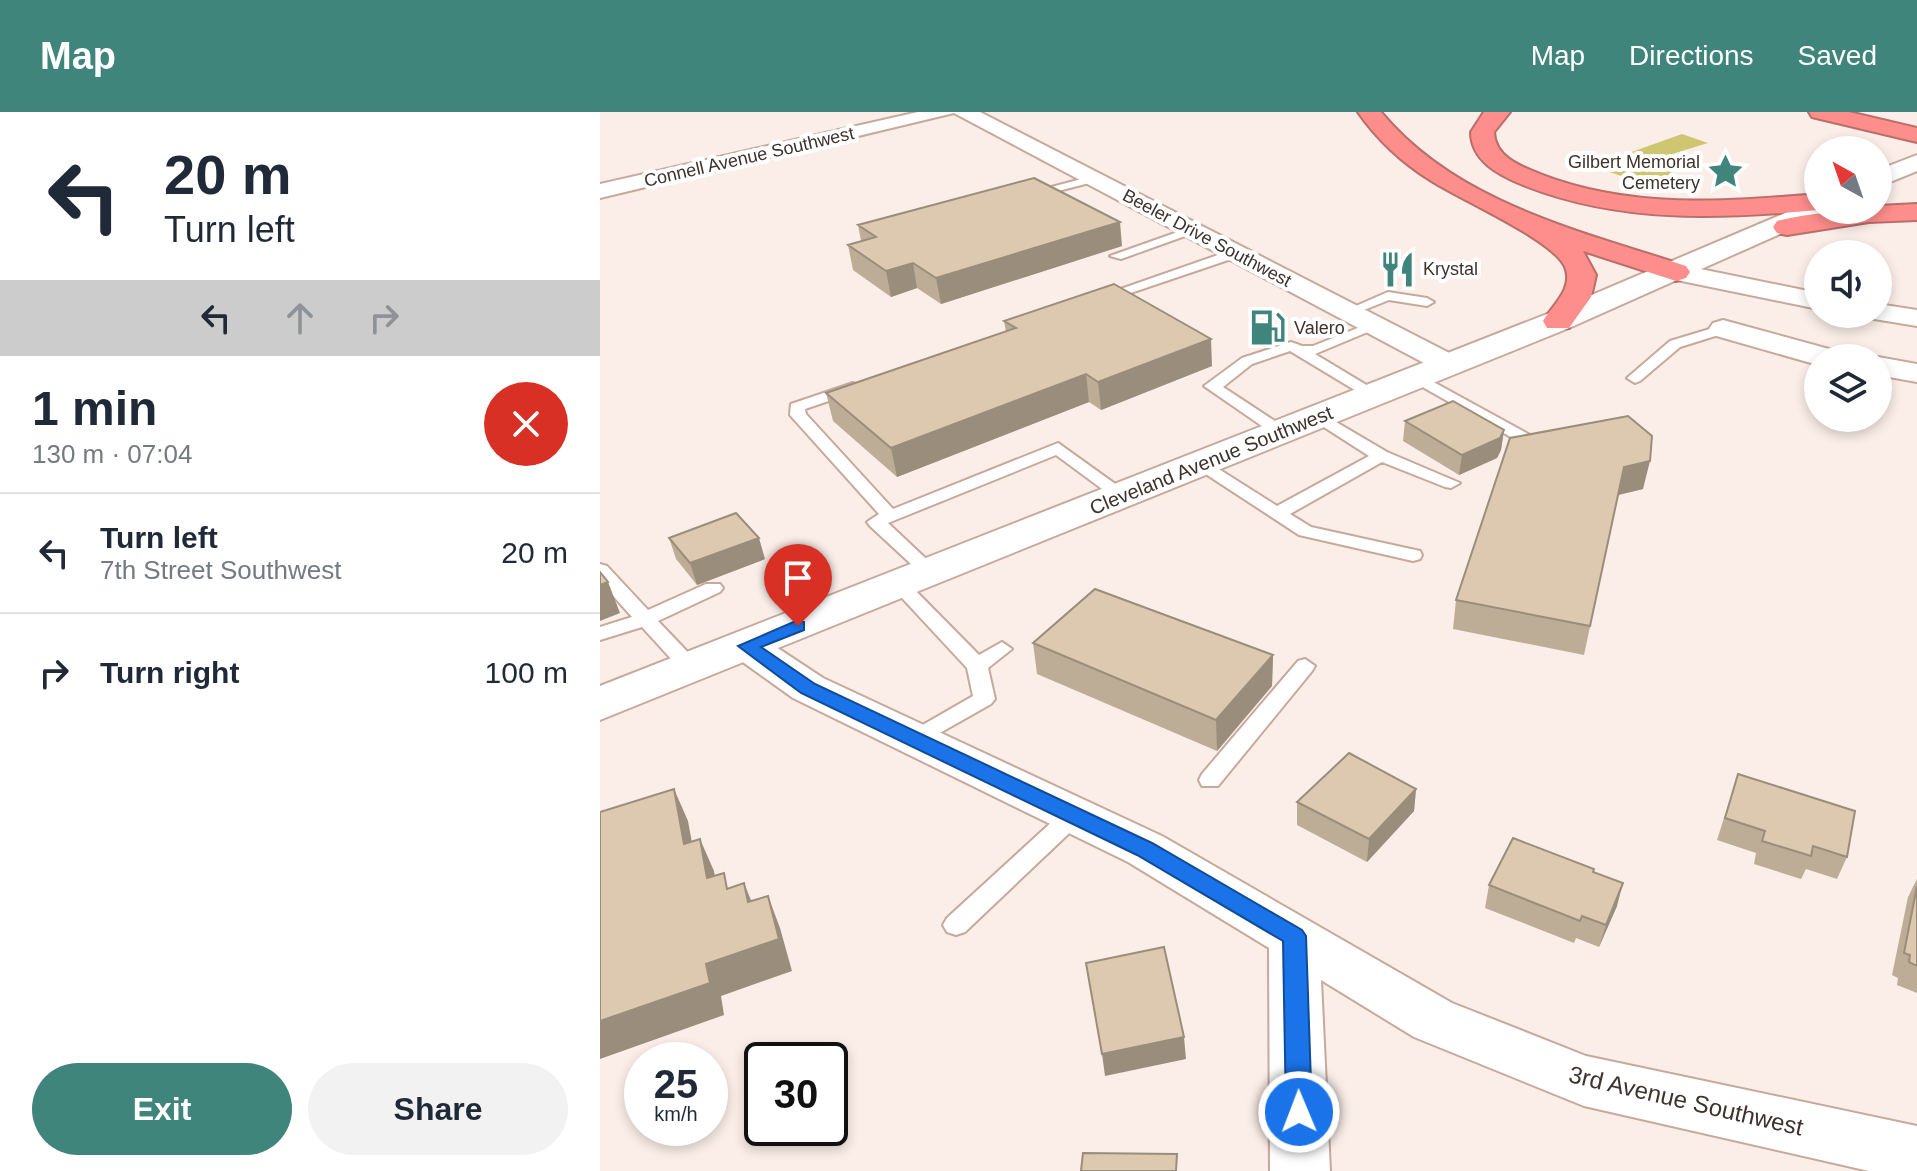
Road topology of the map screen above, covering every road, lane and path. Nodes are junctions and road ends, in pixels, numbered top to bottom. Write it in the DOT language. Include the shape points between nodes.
graph roads {
  1 [pos="945,112"];
  2 [pos="964,112"];
  3 [pos="1369,112"];
  4 [pos="1499,112"];
  5 [pos="1807,112"];
  6 [pos="1820,112"];
  7 [pos="1905,112"];
  8 [pos="1917,115"];
  9 [pos="1847,118"];
  10 [pos="1917,135"];
  11 [pos="1917,162"];
  12 [pos="1892,173"];
  13 [pos="1093,179"];
  14 [pos="600,191"];
  15 [pos="1019,198"];
  16 [pos="1804,205"];
  17 [pos="1804,211"];
  18 [pos="1917,212"];
  19 [pos="1516,218"];
  20 [pos="1193,231"];
  21 [pos="1765,231"];
  22 [pos="1239,249"];
  23 [pos="1116,256"];
  24 [pos="1676,272"];
  25 [pos="1804,298"];
  26 [pos="1427,302"];
  27 [pos="1086,303"];
  28 [pos="1349,312"];
  29 [pos="1892,314"];
  30 [pos="1917,318"];
  31 [pos="1558,321"];
  32 [pos="1375,326"];
  33 [pos="1723,329"];
  34 [pos="1300,351"];
  35 [pos="1804,353"];
  36 [pos="1450,365"];
  37 [pos="1892,369"];
  38 [pos="1917,373"];
  39 [pos="1417,378"];
  40 [pos="1635,378"];
  41 [pos="869,383"];
  42 [pos="1373,395"];
  43 [pos="1319,417"];
  44 [pos="1281,432"];
  45 [pos="1515,453"];
  46 [pos="1381,456"];
  47 [pos="1200,465"];
  48 [pos="1451,483"];
  49 [pos="1123,496"];
  50 [pos="1276,514"];
  51 [pos="890,516"];
  52 [pos="1413,555"];
  53 [pos="600,570"];
  54 [pos="915,579"];
  55 [pos="713,588"];
  56 [pos="648,618"];
  57 [pos="600,634"];
  58 [pos="747,646"];
  59 [pos="1002,649"];
  60 [pos="977,666"];
  61 [pos="1305,666"];
  62 [pos="691,668"];
  63 [pos="600,704"];
  64 [pos="915,739"];
  65 [pos="1210,780"];
  66 [pos="1074,815"];
  67 [pos="956,925"];
  68 [pos="1294,936"];
  69 [pos="1917,1154"];
  70 [pos="1300,1171"];
  1 -- 14 [label="street, Connell Avenue Southwest"];
  2 -- 13 [label="street, Beeler Drive Southwest"];
  3 -- 19 [label="highway" via="1392,140 1435,173"];
  4 -- 16 [label="highway" via="1485,124 1484,147 1516,173 1564,192 1677,209"];
  5 -- 9 [label="highway"];
  6 -- 9 [label="highway"];
  7 -- 8 [label="highway"];
  9 -- 10 [label="highway"];
  11 -- 12 [label="main road"];
  13 -- 15 [label="lane"];
  13 -- 20 [label="street, Beeler Drive Southwest"];
  17 -- 21 [label="main road, Cleveland Avenue Southwest"];
  18 -- 21 [label="highway"];
  19 -- 24 [label="highway"];
  19 -- 31 [label="highway" via="1558,243 1579,263 1580,289"];
  20 -- 22 [label="street, Beeler Drive Southwest"];
  20 -- 23 [label="lane"];
  21 -- 24 [label="main road, Cleveland Avenue Southwest"];
  22 -- 27 [label="lane"];
  22 -- 28 [label="street, Beeler Drive Southwest"];
  24 -- 25 [label="street"];
  24 -- 31 [label="main road, Cleveland Avenue Southwest"];
  26 -- 28 [label="lane" via="1388,296"];
  28 -- 32 [label="street, Beeler Drive Southwest"];
  29 -- 30 [label="street"];
  31 -- 36 [label="main road, Cleveland Avenue Southwest"];
  32 -- 34 [label="lane"];
  32 -- 36 [label="street, Beeler Drive Southwest"];
  33 -- 35 [label="street"];
  33 -- 40 [label="lane" via="1675,344"];
  34 -- 42 [label="lane"];
  34 -- 44 [label="lane" via="1291,346 1247,361 1212,386"];
  36 -- 39 [label="main road, Cleveland Avenue Southwest"];
  37 -- 38 [label="street"];
  39 -- 42 [label="main road, Cleveland Avenue Southwest"];
  39 -- 45 [label="lane" via="1535,444"];
  41 -- 51 [label="lane" via="797,407 798,415"];
  42 -- 43 [label="main road, Cleveland Avenue Southwest"];
  43 -- 44 [label="main road, Cleveland Avenue Southwest"];
  43 -- 46 [label="lane"];
  44 -- 47 [label="main road, Cleveland Avenue Southwest"];
  46 -- 48 [label="lane"];
  46 -- 50 [label="lane"];
  47 -- 49 [label="main road, Cleveland Avenue Southwest"];
  47 -- 50 [label="lane"];
  49 -- 51 [label="lane" via="1058,448"];
  49 -- 54 [label="main road, Cleveland Avenue Southwest"];
  50 -- 52 [label="lane" via="1305,531"];
  51 -- 54 [label="lane" via="876,522"];
  53 -- 56 [label="lane"];
  54 -- 58 [label="main road, Cleveland Avenue Southwest"];
  54 -- 60 [label="lane"];
  55 -- 56 [label="lane"];
  56 -- 57 [label="lane"];
  56 -- 62 [label="lane"];
  58 -- 62 [label="main road, Cleveland Avenue Southwest"];
  58 -- 64 [label="street, 3rd Avenue Southwest" via="808,688"];
  59 -- 60 [label="lane"];
  60 -- 64 [label="lane" via="984,699"];
  61 -- 65 [label="lane"];
  62 -- 63 [label="main road, Cleveland Avenue Southwest"];
  64 -- 66 [label="street, 3rd Avenue Southwest"];
  66 -- 67 [label="lane"];
  66 -- 68 [label="street, 3rd Avenue Southwest" via="1145,849"];
  68 -- 69 [label="street, 3rd Avenue Southwest" via="1433,1020 1584,1081"];
  68 -- 70 [label="street"];
}
